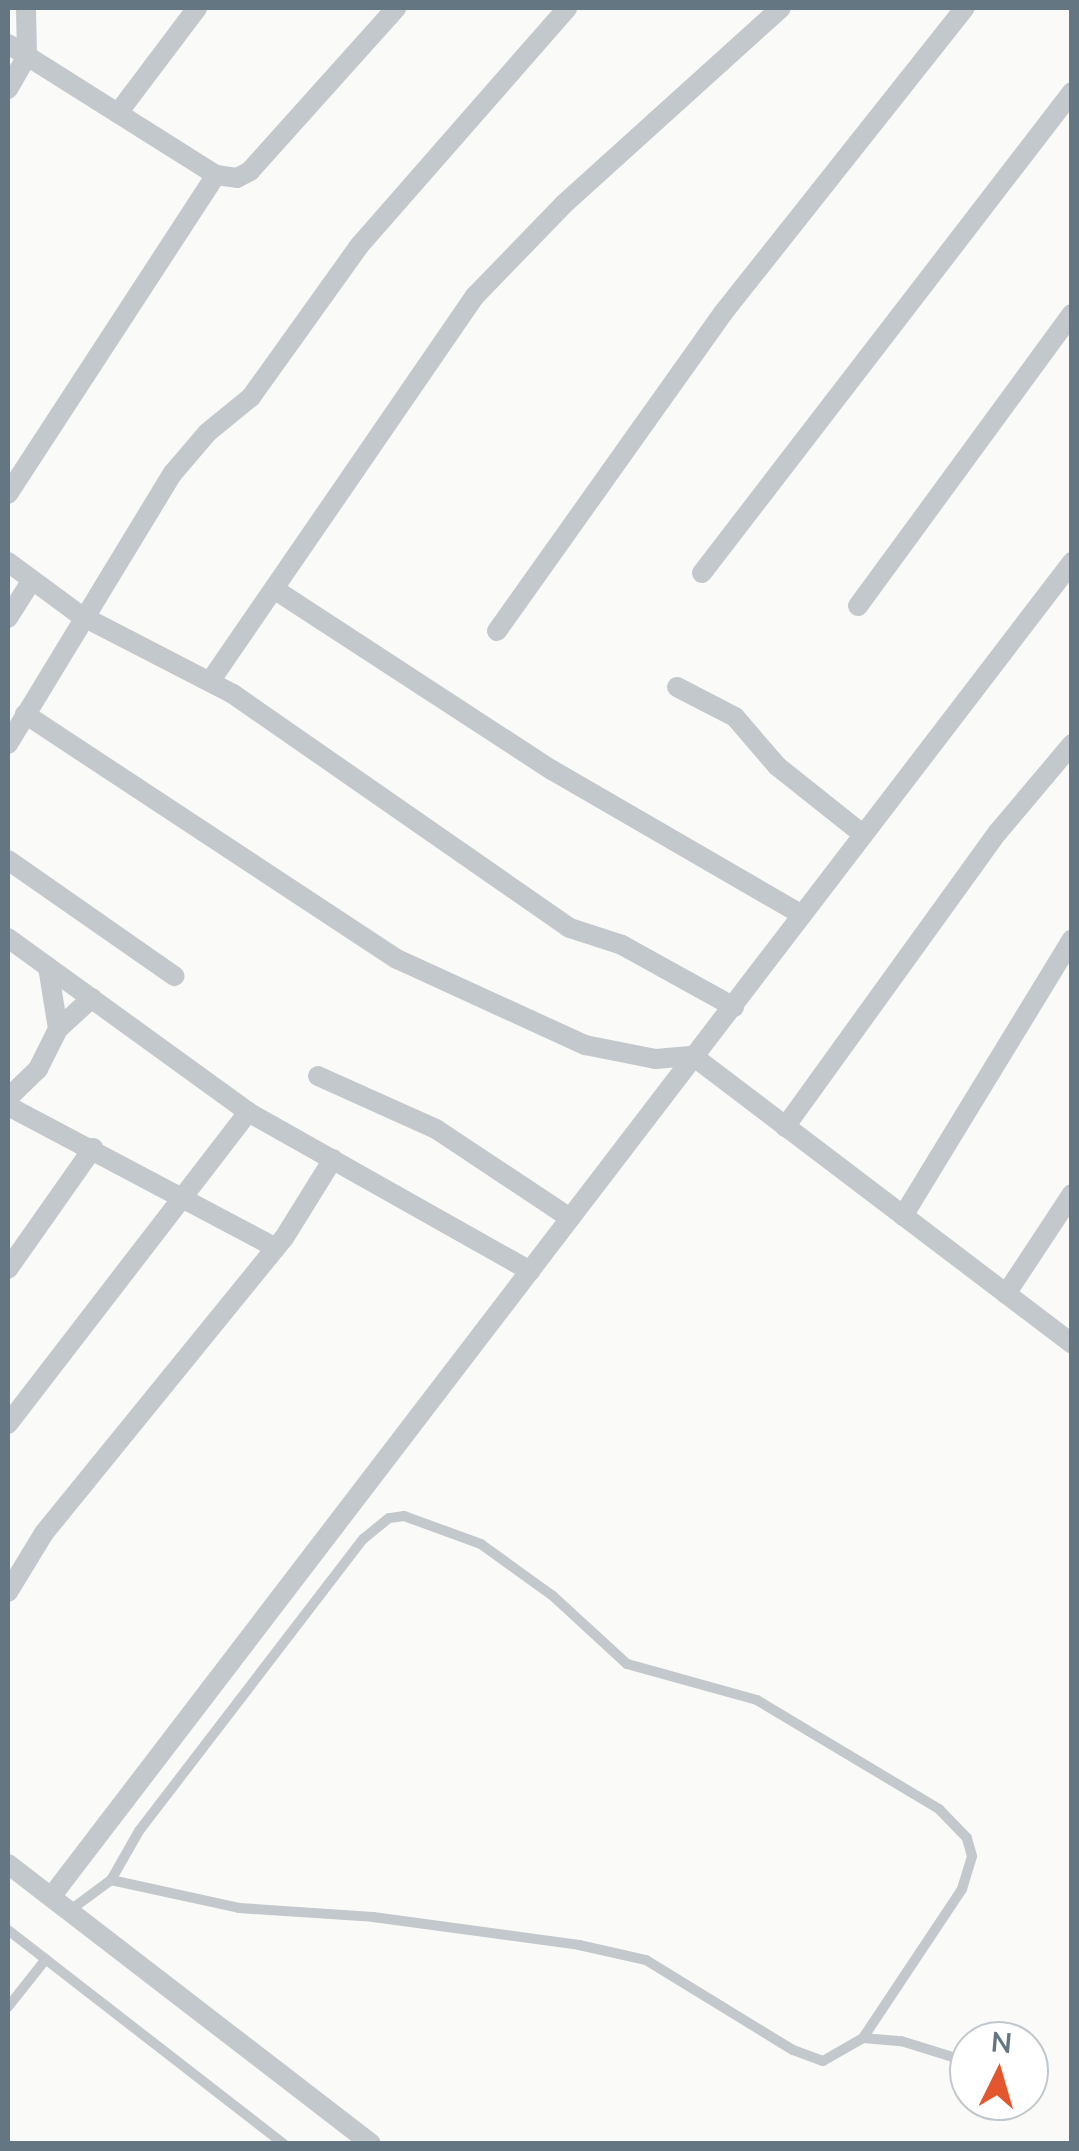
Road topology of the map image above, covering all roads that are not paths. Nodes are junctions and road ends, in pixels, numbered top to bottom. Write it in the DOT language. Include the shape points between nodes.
graph roads {
  1 [pos="26,8"];
  2 [pos="197,8"];
  3 [pos="396,8"];
  4 [pos="568,8"];
  5 [pos="781,8"];
  6 [pos="965,8"];
  7 [pos="8,44"];
  8 [pos="27,56"];
  9 [pos="8,88"];
  10 [pos="1072,92"];
  11 [pos="118,113"];
  12 [pos="216,175"];
  13 [pos="1072,314"];
  14 [pos="8,494"];
  15 [pos="8,562"];
  16 [pos="1072,562"];
  17 [pos="702,573"];
  18 [pos="32,580"];
  19 [pos="274,590"];
  20 [pos="858,606"];
  21 [pos="80,616"];
  22 [pos="8,618"];
  23 [pos="497,630"];
  24 [pos="211,680"];
  25 [pos="677,688"];
  26 [pos="26,714"];
  27 [pos="8,744"];
  28 [pos="1072,744"];
  29 [pos="860,832"];
  30 [pos="8,860"];
  31 [pos="802,914"];
  32 [pos="8,938"];
  33 [pos="1072,939"];
  34 [pos="48,967"];
  35 [pos="174,976"];
  36 [pos="92,998"];
  37 [pos="734,1007"];
  38 [pos="58,1029"];
  39 [pos="693,1056"];
  40 [pos="318,1076"];
  41 [pos="8,1105"];
  42 [pos="248,1112"];
  43 [pos="785,1126"];
  44 [pos="92,1148"];
  45 [pos="334,1160"];
  46 [pos="181,1192"];
  47 [pos="1072,1194"];
  48 [pos="903,1216"];
  49 [pos="570,1218"];
  50 [pos="276,1248"];
  51 [pos="8,1269"];
  52 [pos="530,1271"];
  53 [pos="1006,1294"];
  54 [pos="1072,1344"];
  55 [pos="8,1424"];
  56 [pos="8,1592"];
  57 [pos="8,1864"];
  58 [pos="110,1880"];
  59 [pos="51,1897"];
  60 [pos="69,1911"];
  61 [pos="8,1930"];
  62 [pos="46,1959"];
  63 [pos="8,2007"];
  64 [pos="863,2038"];
  65 [pos="949,2056"];
  66 [pos="284,2144"];
  67 [pos="370,2144"];
  1 -- 8 [label="street"];
  2 -- 11 [label="street"];
  3 -- 12 [label="street" via="250,172"];
  4 -- 21 [label="street" via="359,246 250,398 207,432 173,473 140,536"];
  5 -- 19 [label="street" via="564,204 475,296"];
  6 -- 23 [label="street" via="723,313"];
  7 -- 8 [label="street"];
  8 -- 9 [label="street"];
  8 -- 11 [label="street"];
  10 -- 17 [label="street"];
  11 -- 12 [label="street"];
  12 -- 14 [label="street"];
  13 -- 20 [label="street"];
  15 -- 18 [label="street"];
  16 -- 29 [label="street"];
  18 -- 21 [label="street"];
  18 -- 22 [label="street"];
  19 -- 24 [label="street"];
  19 -- 31 [label="street" via="552,770"];
  21 -- 24 [label="street"];
  21 -- 26 [label="street"];
  24 -- 37 [label="street" via="556,919 622,946"];
  25 -- 29 [label="street" via="735,717 777,766"];
  26 -- 27 [label="street"];
  26 -- 39 [label="street" via="397,958 585,1045 656,1059"];
  28 -- 43 [label="street" via="998,832"];
  29 -- 31 [label="street"];
  30 -- 35 [label="street"];
  31 -- 37 [label="street"];
  32 -- 34 [label="street"];
  33 -- 48 [label="street"];
  34 -- 36 [label="street"];
  34 -- 38 [label="street"];
  36 -- 38 [label="street"];
  36 -- 42 [label="street"];
  37 -- 39 [label="street"];
  38 -- 41 [label="street" via="38,1069"];
  39 -- 43 [label="street"];
  39 -- 49 [label="street"];
  40 -- 49 [label="street" via="436,1129"];
  41 -- 44 [label="street"];
  42 -- 45 [label="street"];
  42 -- 46 [label="street"];
  43 -- 48 [label="street"];
  44 -- 46 [label="street"];
  44 -- 51 [label="street"];
  45 -- 50 [label="street"];
  45 -- 52 [label="street"];
  46 -- 50 [label="street"];
  46 -- 55 [label="street"];
  47 -- 53 [label="street"];
  48 -- 53 [label="street"];
  49 -- 52 [label="street"];
  50 -- 56 [label="street" via="44,1533"];
  52 -- 59 [label="street"];
  53 -- 54 [label="street"];
  57 -- 59 [label="street"];
  58 -- 60 [label="lane"];
  58 -- 64 [label="lane" via="239,1908 374,1917 579,1945 646,1960 808,2058 838,2056"];
  58 -- 64 [label="lane" via="140,1831 363,1539 389,1518 404,1516 480,1544 553,1596 626,1664 757,1700 954,1822 968,1838 971,1869"];
  59 -- 60 [label="street"];
  60 -- 67 [label="street"];
  61 -- 62 [label="lane"];
  62 -- 63 [label="lane"];
  62 -- 66 [label="lane"];
  64 -- 65 [label="lane"];
}
